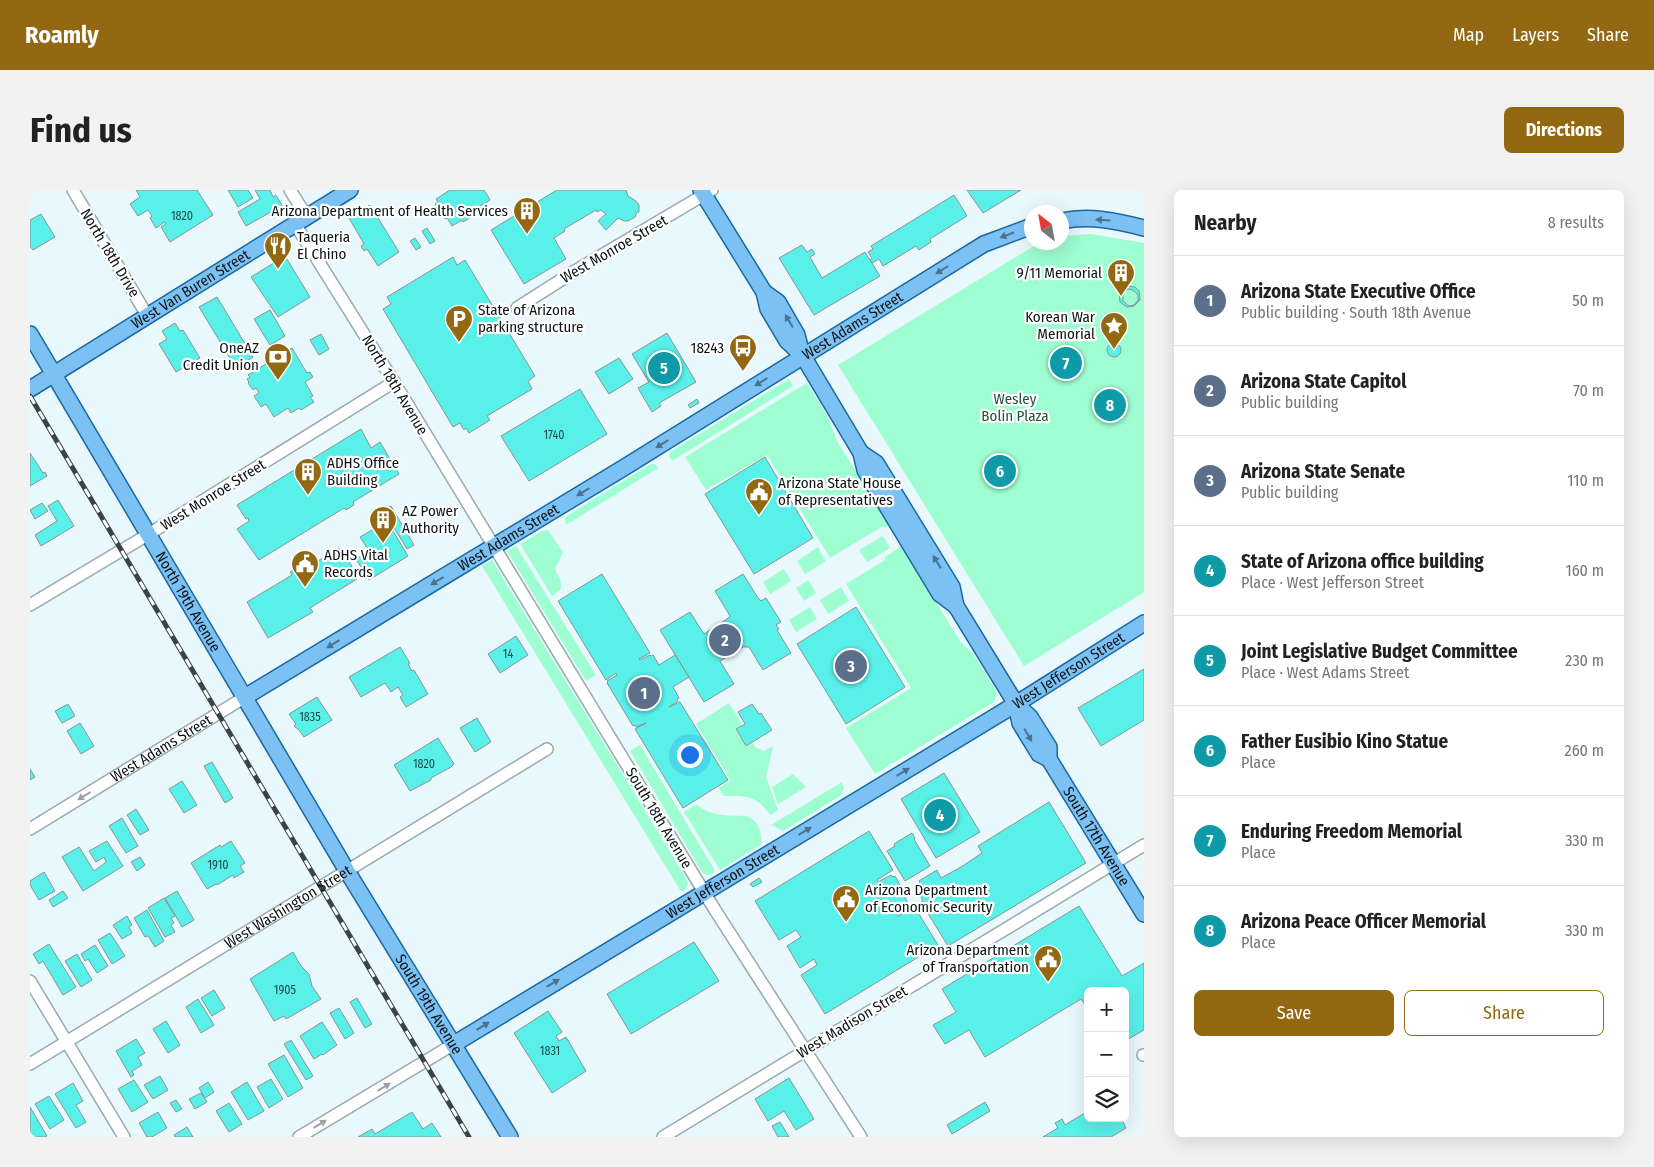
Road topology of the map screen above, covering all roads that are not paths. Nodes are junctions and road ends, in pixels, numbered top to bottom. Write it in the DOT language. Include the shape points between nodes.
graph roads {
  1 [pos="72,190"];
  2 [pos="290,190"];
  3 [pos="350,190"];
  4 [pos="706,192"];
  5 [pos="1069,219"];
  6 [pos="300,220"];
  7 [pos="1144,228"];
  8 [pos="1024,229"];
  9 [pos="517,308"];
  10 [pos="148,317"];
  11 [pos="30,334"];
  12 [pos="803,356"];
  13 [pos="54,374"];
  14 [pos="394,382"];
  15 [pos="30,389"];
  16 [pos="149,534"];
  17 [pos="494,547"];
  18 [pos="30,605"];
  19 [pos="1144,623"];
  20 [pos="245,697"];
  21 [pos="1016,704"];
  22 [pos="547,749"];
  23 [pos="30,830"];
  24 [pos="1144,845"];
  25 [pos="1113,864"];
  26 [pos="348,871"];
  27 [pos="704,892"];
  28 [pos="1144,914"];
  29 [pos="30,981"];
  30 [pos="67,1042"];
  31 [pos="454,1044"];
  32 [pos="806,1050"];
  33 [pos="30,1064"];
  34 [pos="124,1137"];
  35 [pos="299,1137"];
  36 [pos="510,1137"];
  37 [pos="664,1137"];
  38 [pos="861,1137"];
  1 -- 10 [label="street, North 18th Drive"];
  2 -- 6 [label="street, North 18th Avenue"];
  3 -- 6 [label="main road, West Van Buren Street"];
  4 -- 9 [label="street, West Monroe Street"];
  4 -- 12 [label="main road, South 17th Avenue" via="764,292 778,302 797,335"];
  7 -- 5 [label="main road, one-way" via="1113,220"];
  6 -- 10 [label="main road, West Van Buren Street"];
  6 -- 14 [label="street, North 18th Avenue"];
  8 -- 12 [label="main road, West Adams Street, one-way" via="984,244"];
  10 -- 13 [label="main road, West Van Buren Street"];
  11 -- 13 [label="main road, North 19th Avenue"];
  12 -- 17 [label="main road, West Adams Street, one-way"];
  12 -- 21 [label="main road, South 17th Avenue" via="861,453 881,471 952,587 956,606"];
  13 -- 15 [label="main road, West Van Buren Street"];
  13 -- 16 [label="main road, North 19th Avenue"];
  14 -- 16 [label="street, West Monroe Street"];
  14 -- 17 [label="street, North 18th Avenue"];
  16 -- 18 [label="street, West Monroe Street"];
  16 -- 20 [label="main road, North 19th Avenue"];
  17 -- 20 [label="main road, West Adams Street, one-way"];
  17 -- 27 [label="street, South 18th Avenue"];
  19 -- 21 [label="main road, West Jefferson Street"];
  20 -- 23 [label="street, West Adams Street, one-way"];
  20 -- 26 [label="main road, North 19th Avenue"];
  21 -- 25 [label="main road, South 17th Avenue" via="1020,723 1039,754 1049,758"];
  27 -- 21 [label="main road, West Jefferson Street, one-way"];
  22 -- 26 [label="street, West Washington Street"];
  24 -- 25 [label="street, West Madison Street"];
  25 -- 28 [label="main road, South 17th Avenue"];
  25 -- 32 [label="street, West Madison Street"];
  26 -- 30 [label="street, West Washington Street"];
  26 -- 31 [label="main road, South 19th Avenue"];
  31 -- 27 [label="main road, West Jefferson Street, one-way"];
  27 -- 32 [label="street, South 18th Avenue"];
  29 -- 30 [label="street"];
  30 -- 33 [label="street, West Washington Street"];
  30 -- 34 [label="street"];
  35 -- 31 [label="street, West Jefferson Street, one-way"];
  31 -- 36 [label="main road, South 19th Avenue"];
  32 -- 37 [label="street, West Madison Street"];
  32 -- 38 [label="street, South 18th Avenue"];
}
